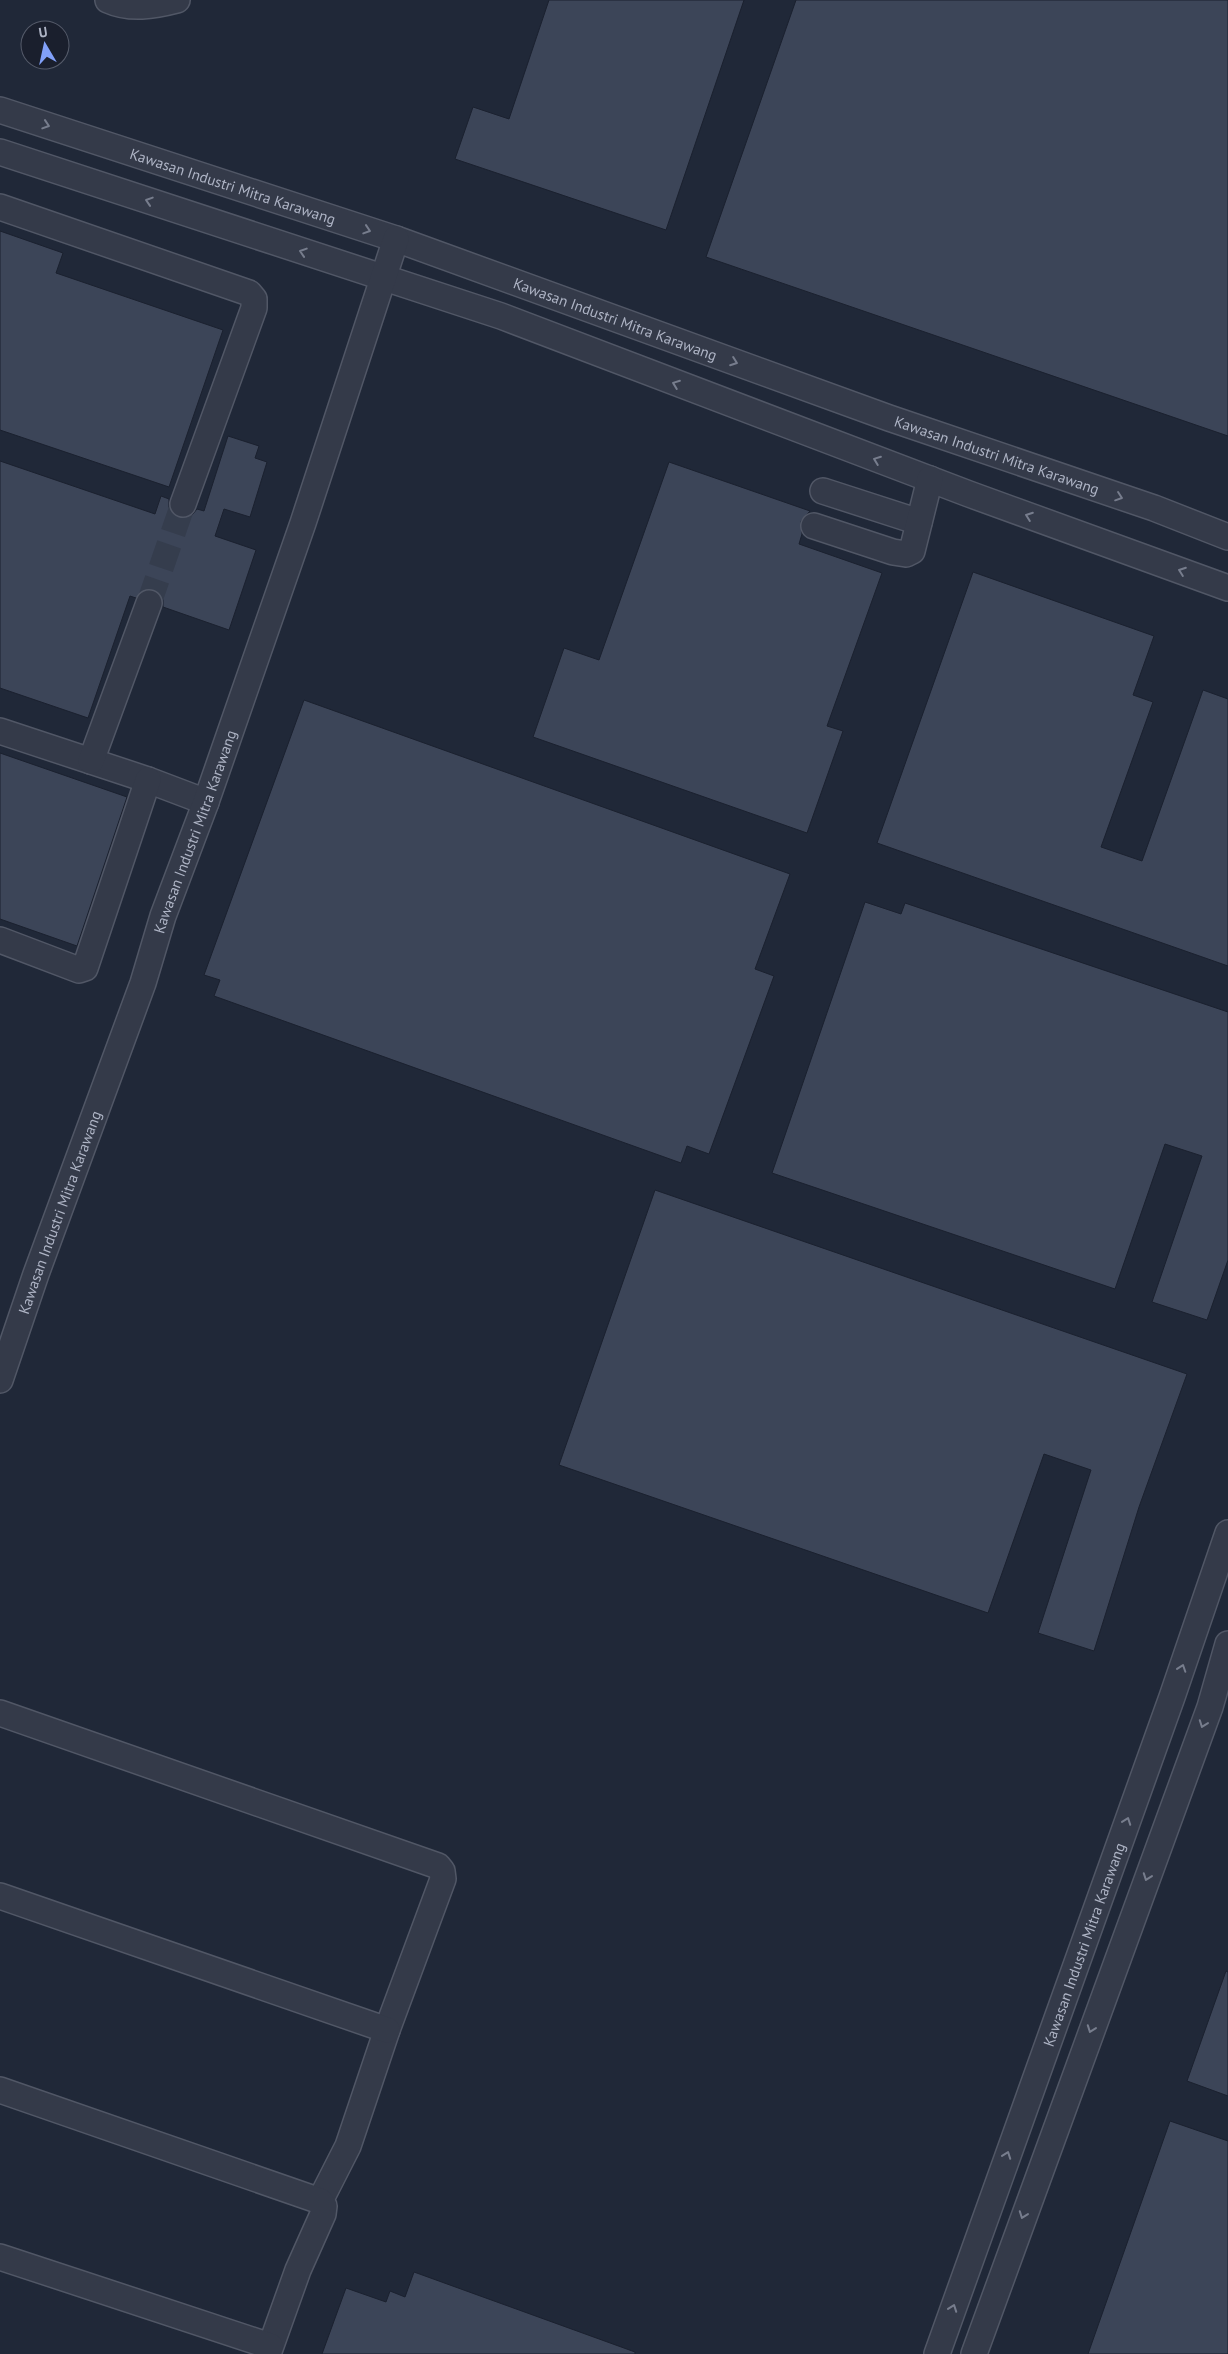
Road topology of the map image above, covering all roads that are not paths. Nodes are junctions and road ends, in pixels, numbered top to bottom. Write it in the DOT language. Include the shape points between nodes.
graph roads {
  1 [pos="108,0"];
  2 [pos="177,0"];
  3 [pos="0,110"];
  4 [pos="0,152"];
  5 [pos="281,201"];
  6 [pos="0,207"];
  7 [pos="396,239"];
  8 [pos="267,240"];
  9 [pos="382,278"];
  10 [pos="930,480"];
  11 [pos="823,491"];
  12 [pos="183,504"];
  13 [pos="919,522"];
  14 [pos="814,526"];
  15 [pos="1228,537"];
  16 [pos="1225,581"];
  17 [pos="149,603"];
  18 [pos="0,730"];
  19 [pos="92,761"];
  20 [pos="148,780"];
  21 [pos="206,802"];
  22 [pos="0,940"];
  23 [pos="0,1380"];
  24 [pos="1228,1533"];
  25 [pos="1228,1644"];
  26 [pos="0,1713"];
  27 [pos="0,1896"];
  28 [pos="387,2030"];
  29 [pos="0,2090"];
  30 [pos="320,2201"];
  31 [pos="0,2257"];
  32 [pos="269,2350"];
  33 [pos="937,2354"];
  34 [pos="974,2354"];
  1 -- 2 [label="street" via="138,6"];
  3 -- 5 [label="street, Kawasan Industri Mitra Karawang, one-way"];
  8 -- 4 [label="street, one-way"];
  5 -- 7 [label="street, Kawasan Industri Mitra Karawang, one-way"];
  5 -- 8 [label="street"];
  6 -- 12 [label="street" via="249,293 254,299 254,308"];
  7 -- 9 [label="street, Kawasan Industri Mitra Karawang"];
  7 -- 15 [label="street, Kawasan Industri Mitra Karawang, one-way"];
  9 -- 8 [label="street, one-way"];
  10 -- 9 [label="street, one-way" via="501,316"];
  9 -- 21 [label="street, Kawasan Industri Mitra Karawang" via="303,523"];
  10 -- 13 [label="street"];
  16 -- 10 [label="street, one-way"];
  11 -- 13 [label="street"];
  13 -- 14 [label="street" via="912,551 906,554"];
  17 -- 19 [label="street"];
  18 -- 19 [label="street"];
  19 -- 20 [label="street"];
  20 -- 21 [label="street"];
  20 -- 22 [label="street" via="85,968 79,970"];
  21 -- 23 [label="street, Kawasan Industri Mitra Karawang"];
  33 -- 24 [label="street, Kawasan Industri Mitra Karawang, one-way"];
  25 -- 34 [label="street, one-way" via="1210,1707"];
  26 -- 28 [label="street" via="438,1866 443,1879"];
  27 -- 28 [label="street"];
  28 -- 30 [label="street" via="348,2146"];
  29 -- 30 [label="street"];
  30 -- 32 [label="street" via="324,2206 323,2214 298,2270"];
  31 -- 32 [label="street"];
}
